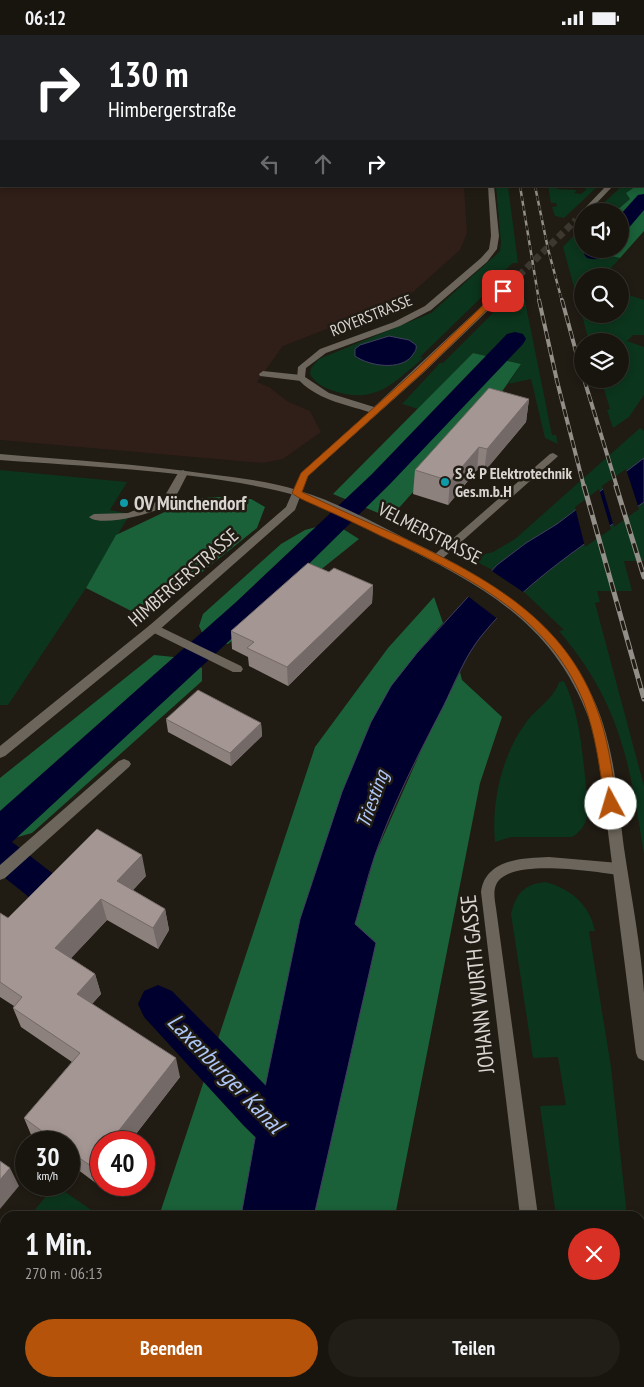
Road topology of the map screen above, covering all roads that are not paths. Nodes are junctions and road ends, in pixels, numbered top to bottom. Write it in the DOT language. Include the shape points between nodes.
graph roads {
  1 [pos="491,187"];
  2 [pos="609,187"];
  3 [pos="593,203"];
  4 [pos="503,291"];
  5 [pos="263,374"];
  6 [pos="301,378"];
  7 [pos="374,411"];
  8 [pos="553,456"];
  9 [pos="0,457"];
  10 [pos="183,473"];
  11 [pos="297,493"];
  12 [pos="94,517"];
  13 [pos="438,557"];
  14 [pos="154,628"];
  15 [pos="237,669"];
  16 [pos="0,753"];
  17 [pos="124,764"];
  18 [pos="619,869"];
  19 [pos="2,873"];
  20 [pos="644,1053"];
  21 [pos="528,1211"];
  1 -- 6 [label="street, ROYERSTRASSE" via="495,236 493,249 484,260 428,309 310,359 302,367"];
  2 -- 3 [label="street"];
  4 -- 7 [label="street, HIMBERGERSTRASSE"];
  5 -- 6 [label="street"];
  6 -- 7 [label="street" via="310,387 327,395"];
  7 -- 11 [label="street, HIMBERGERSTRASSE" via="304,475"];
  8 -- 13 [label="street"];
  9 -- 10 [label="street, VELMERSTRASSE"];
  10 -- 11 [label="street, VELMERSTRASSE"];
  10 -- 12 [label="street" via="167,501 128,516"];
  11 -- 13 [label="street, VELMERSTRASSE"];
  11 -- 14 [label="street, HIMBERGERSTRASSE" via="291,508"];
  13 -- 18 [label="street, VELMERSTRASSE" via="499,593 536,623 574,672 596,722 609,784"];
  14 -- 15 [label="street"];
  14 -- 16 [label="street, HIMBERGERSTRASSE"];
  17 -- 19 [label="street"];
  18 -- 20 [label="street, VELMERSTRASSE"];
  18 -- 21 [label="street, JOHANN WURTH GASSE" via="523,863 496,873 490,882 491,924"];
}
